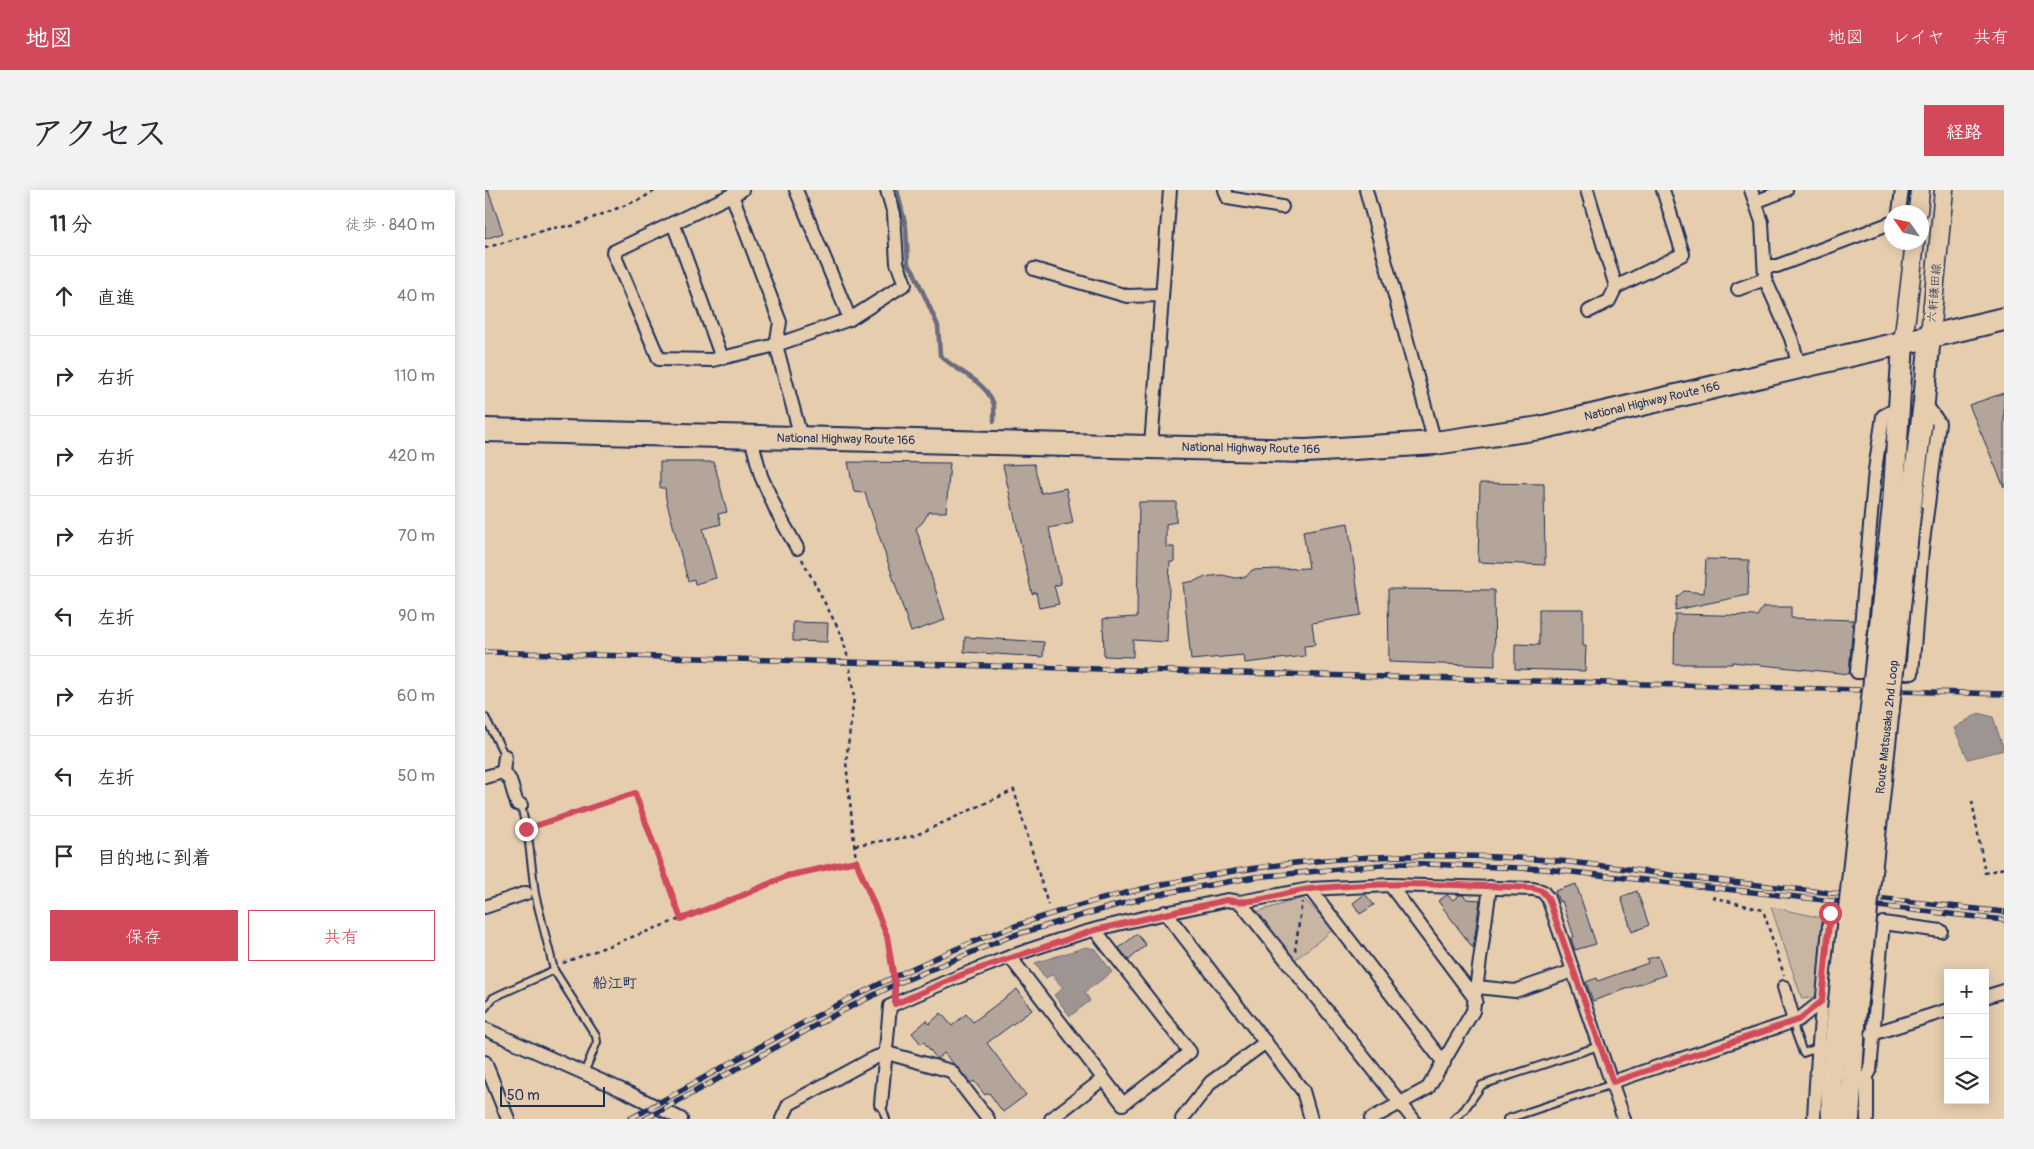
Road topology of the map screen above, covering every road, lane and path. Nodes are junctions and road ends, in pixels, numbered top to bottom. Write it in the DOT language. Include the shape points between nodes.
graph roads {
  1 [pos="656,190"];
  2 [pos="796,190"];
  3 [pos="887,190"];
  4 [pos="1170,190"];
  5 [pos="1225,190"];
  6 [pos="1366,190"];
  7 [pos="1587,190"];
  8 [pos="1663,190"];
  9 [pos="1786,190"];
  10 [pos="1902,190"];
  11 [pos="1920,190"];
  12 [pos="1944,190"];
  13 [pos="737,193"];
  14 [pos="1753,196"];
  15 [pos="1900,205"];
  16 [pos="1919,205"];
  17 [pos="1282,206"];
  18 [pos="673,223"];
  19 [pos="1884,226"];
  20 [pos="485,248"];
  21 [pos="1914,250"];
  22 [pos="1034,268"];
  23 [pos="1765,273"];
  24 [pos="1616,287"];
  25 [pos="1738,289"];
  26 [pos="1162,296"];
  27 [pos="1589,311"];
  28 [pos="849,319"];
  29 [pos="2004,319"];
  30 [pos="1931,335"];
  31 [pos="1903,343"];
  32 [pos="776,344"];
  33 [pos="722,358"];
  34 [pos="1799,366"];
  35 [pos="1924,402"];
  36 [pos="1900,407"];
  37 [pos="485,430"];
  38 [pos="801,437"];
  39 [pos="751,438"];
  40 [pos="1435,443"];
  41 [pos="1151,446"];
  42 [pos="1902,506"];
  43 [pos="797,548"];
  44 [pos="485,718"];
  45 [pos="505,756"];
  46 [pos="503,772"];
  47 [pos="485,777"];
  48 [pos="1972,801"];
  49 [pos="521,805"];
  50 [pos="526,829"];
  51 [pos="855,845"];
  52 [pos="856,861"];
  53 [pos="2004,868"];
  54 [pos="1390,885"];
  55 [pos="1490,887"];
  56 [pos="525,893"];
  57 [pos="1306,894"];
  58 [pos="1712,897"];
  59 [pos="1240,902"];
  60 [pos="1048,905"];
  61 [pos="485,906"];
  62 [pos="1165,912"];
  63 [pos="1830,913"];
  64 [pos="681,919"];
  65 [pos="1095,930"];
  66 [pos="1941,931"];
  67 [pos="1295,952"];
  68 [pos="1010,957"];
  69 [pos="555,970"];
  70 [pos="1573,971"];
  71 [pos="1784,987"];
  72 [pos="2004,991"];
  73 [pos="1477,993"];
  74 [pos="1989,996"];
  75 [pos="895,1004"];
  76 [pos="1839,1007"];
  77 [pos="485,1008"];
  78 [pos="1944,1011"];
  79 [pos="1794,1021"];
  80 [pos="487,1034"];
  81 [pos="1872,1034"];
  82 [pos="1265,1042"];
  83 [pos="1599,1046"];
  84 [pos="1817,1048"];
  85 [pos="887,1053"];
  86 [pos="485,1062"];
  87 [pos="1444,1063"];
  88 [pos="584,1073"];
  89 [pos="1103,1079"];
  90 [pos="1613,1083"];
  91 [pos="1400,1103"];
  92 [pos="881,1104"];
  93 [pos="508,1119"];
  94 [pos="681,1119"];
  95 [pos="782,1119"];
  96 [pos="886,1119"];
  97 [pos="988,1119"];
  98 [pos="1051,1119"];
  99 [pos="1182,1119"];
  100 [pos="1311,1119"];
  101 [pos="1371,1119"];
  102 [pos="1413,1119"];
  103 [pos="1454,1119"];
  104 [pos="1507,1119"];
  105 [pos="1625,1119"];
  106 [pos="1814,1119"];
  107 [pos="1832,1119"];
  108 [pos="1849,1119"];
  109 [pos="1867,1119"];
  1 -- 20 [label="path" via="572,226 552,228"];
  2 -- 28 [label="street"];
  3 -- 28 [label="street" via="894,214 897,263 905,284"];
  4 -- 26 [label="street"];
  5 -- 17 [label="street" via="1228,198"];
  6 -- 40 [label="street"];
  7 -- 24 [label="street"];
  8 -- 24 [label="street" via="1683,254"];
  9 -- 14 [label="street"];
  10 -- 15 [label="street"];
  11 -- 16 [label="main road"];
  12 -- 30 [label="main road, 六軒鎌田線"];
  13 -- 18 [label="street"];
  13 -- 32 [label="street" via="780,322"];
  14 -- 23 [label="street" via="1762,222"];
  18 -- 33 [label="street"];
  18 -- 33 [label="street" via="613,252 659,359"];
  19 -- 23 [label="street"];
  21 -- 31 [label="main road, 六軒鎌田線"];
  22 -- 26 [label="street" via="1127,296"];
  23 -- 25 [label="street"];
  23 -- 34 [label="street"];
  24 -- 27 [label="street" via="1609,301"];
  26 -- 41 [label="street"];
  28 -- 32 [label="street"];
  29 -- 30 [label="highway, National Highway Route 166"];
  30 -- 31 [label="highway, National Highway Route 166"];
  30 -- 35 [label="main road, Route Matsusaka 2nd Loop"];
  31 -- 34 [label="highway, National Highway Route 166"];
  31 -- 36 [label="main road, Route Matsusaka 2nd Loop"];
  32 -- 33 [label="street"];
  32 -- 38 [label="street"];
  34 -- 40 [label="highway, National Highway Route 166" via="1540,428"];
  35 -- 36 [label="street" via="1939,423 1922,549 1912,673 1857,672 1875,470 1883,416"];
  35 -- 42 [label="main road, Route Matsusaka 2nd Loop"];
  36 -- 42 [label="main road, Route Matsusaka 2nd Loop"];
  37 -- 39 [label="highway, National Highway Route 166"];
  38 -- 39 [label="highway, National Highway Route 166"];
  38 -- 41 [label="highway, National Highway Route 166"];
  39 -- 43 [label="street" via="761,476"];
  40 -- 41 [label="highway, National Highway Route 166" via="1306,450"];
  42 -- 76 [label="main road, Route Matsusaka 2nd Loop, bridge"];
  43 -- 51 [label="path" via="842,636 849,662 854,698 846,762"];
  44 -- 45 [label="lane"];
  45 -- 46 [label="street"];
  46 -- 47 [label="street"];
  46 -- 49 [label="street" via="510,780 517,804"];
  48 -- 53 [label="path" via="1985,873"];
  49 -- 50 [label="lane"];
  50 -- 64 [label="path" via="635,793"];
  50 -- 69 [label="lane" via="535,894"];
  51 -- 52 [label="path"];
  51 -- 60 [label="path" via="914,836 1014,790"];
  52 -- 64 [label="path" via="787,876"];
  52 -- 75 [label="path" via="887,936"];
  54 -- 55 [label="street"];
  54 -- 57 [label="street"];
  54 -- 73 [label="street"];
  55 -- 70 [label="street" via="1542,891 1548,898"];
  55 -- 73 [label="street"];
  56 -- 61 [label="street"];
  57 -- 59 [label="street"];
  57 -- 67 [label="path"];
  57 -- 87 [label="street"];
  58 -- 71 [label="path" via="1763,910 1787,983"];
  59 -- 62 [label="street" via="1227,900"];
  59 -- 91 [label="street"];
  62 -- 65 [label="street"];
  62 -- 82 [label="street"];
  63 -- 76 [label="street"];
  64 -- 69 [label="path" via="559,964"];
  65 -- 68 [label="street"];
  65 -- 89 [label="street" via="1190,1052 1123,1104"];
  66 -- 81 [label="street" via="1883,923"];
  68 -- 75 [label="street"];
  68 -- 89 [label="street"];
  69 -- 77 [label="lane" via="493,998"];
  69 -- 88 [label="lane" via="597,1036"];
  70 -- 73 [label="street" via="1515,991"];
  70 -- 83 [label="street"];
  71 -- 79 [label="street"];
  72 -- 74 [label="street"];
  73 -- 87 [label="street" via="1473,1012"];
  75 -- 85 [label="street" via="891,1006"];
  76 -- 79 [label="street"];
  76 -- 84 [label="street"];
  76 -- 107 [label="main road, Route Matsusaka 2nd Loop" via="1831,1086"];
  76 -- 108 [label="main road, Route Matsusaka 2nd Loop"];
  78 -- 81 [label="street"];
  79 -- 84 [label="lane" via="1803,1053"];
  79 -- 90 [label="street"];
  80 -- 88 [label="street"];
  81 -- 109 [label="street" via="1867,1076"];
  82 -- 99 [label="street" via="1211,1082"];
  82 -- 100 [label="street" via="1303,1091"];
  83 -- 90 [label="street"];
  83 -- 103 [label="lane" via="1482,1085"];
  84 -- 106 [label="street"];
  85 -- 92 [label="street"];
  85 -- 95 [label="street" via="789,1104"];
  85 -- 97 [label="street" via="951,1072"];
  86 -- 93 [label="street"];
  87 -- 91 [label="street" via="1428,1088"];
  88 -- 94 [label="street"];
  89 -- 98 [label="street"];
  90 -- 104 [label="lane"];
  90 -- 105 [label="street"];
  91 -- 101 [label="street"];
  91 -- 102 [label="street"];
  92 -- 96 [label="lane"];
}
